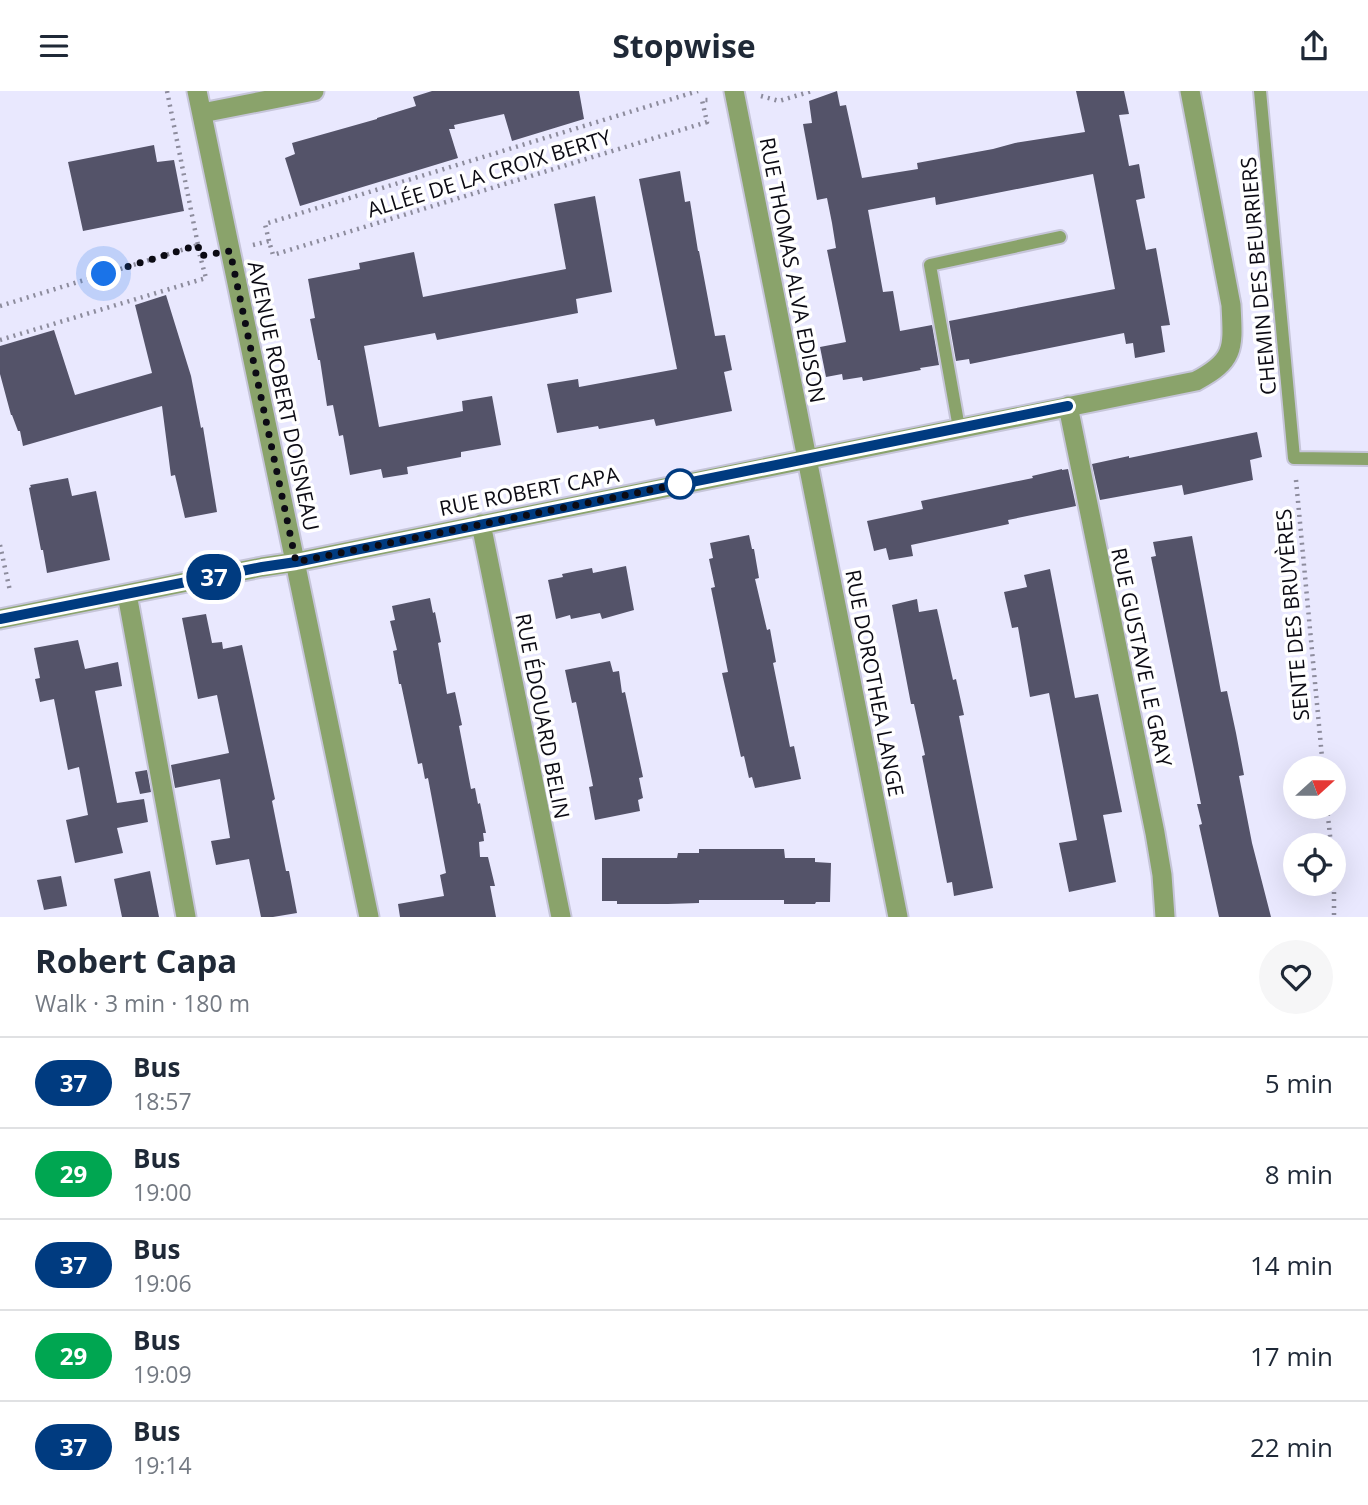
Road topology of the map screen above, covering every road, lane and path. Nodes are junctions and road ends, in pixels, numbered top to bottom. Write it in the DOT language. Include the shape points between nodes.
graph roads {
  1 [pos="167,91"];
  2 [pos="197,91"];
  3 [pos="314,91"];
  4 [pos="699,91"];
  5 [pos="812,91"];
  6 [pos="1189,91"];
  7 [pos="1260,91"];
  8 [pos="735,95"];
  9 [pos="702,100"];
  10 [pos="202,113"];
  11 [pos="1060,237"];
  12 [pos="269,241"];
  13 [pos="198,245"];
  14 [pos="230,251"];
  15 [pos="200,256"];
  16 [pos="0,306"];
  17 [pos="0,340"];
  18 [pos="1068,406"];
  19 [pos="959,428"];
  20 [pos="807,458"];
  21 [pos="1294,458"];
  22 [pos="1368,459"];
  23 [pos="481,524"];
  24 [pos="0,545"];
  25 [pos="296,562"];
  26 [pos="127,594"];
  27 [pos="8,617"];
  28 [pos="1322,756"];
  29 [pos="1334,896"];
  30 [pos="186,917"];
  31 [pos="369,917"];
  32 [pos="561,917"];
  33 [pos="898,917"];
  34 [pos="1165,917"];
  35 [pos="1334,917"];
  1 -- 13 [label="path"];
  2 -- 10 [label="street, AVENUE ROBERT DOISNEAU"];
  3 -- 10 [label="street"];
  4 -- 9 [label="path, ALLÉE DE LA CROIX BERTY"];
  4 -- 12 [label="path, ALLÉE DE LA CROIX BERTY" via="265,225"];
  5 -- 8 [label="path" via="779,101 755,94"];
  6 -- 18 [label="street, RUE ROBERT CAPA" via="1231,305 1229,356 1214,372 1196,381"];
  7 -- 21 [label="lane, CHEMIN DES BEURRIERS"];
  8 -- 9 [label="path"];
  8 -- 20 [label="street, RUE THOMAS ALVA EDISON"];
  9 -- 12 [label="path, ALLÉE DE LA CROIX BERTY" via="707,122 273,255"];
  10 -- 14 [label="street, AVENUE ROBERT DOISNEAU"];
  11 -- 19 [label="lane" via="930,265"];
  12 -- 14 [label="path"];
  13 -- 15 [label="path"];
  13 -- 16 [label="path"];
  14 -- 15 [label="path"];
  14 -- 25 [label="street, AVENUE ROBERT DOISNEAU"];
  15 -- 17 [label="path" via="206,278"];
  18 -- 19 [label="street, RUE ROBERT CAPA"];
  18 -- 34 [label="street, RUE GUSTAVE LE GRAY" via="1155,833"];
  19 -- 20 [label="street, RUE ROBERT CAPA"];
  20 -- 23 [label="street, RUE ROBERT CAPA"];
  20 -- 33 [label="street, RUE DOROTHEA LANGE"];
  21 -- 22 [label="lane"];
  21 -- 28 [label="path, SENTE DES BRUYÈRES"];
  23 -- 25 [label="street, RUE ROBERT CAPA"];
  23 -- 32 [label="street, RUE ÉDOUARD BELIN"];
  24 -- 27 [label="path"];
  25 -- 26 [label="street, RUE ROBERT CAPA"];
  25 -- 31 [label="street, AVENUE ROBERT DOISNEAU"];
  26 -- 27 [label="street, RUE ROBERT CAPA"];
  26 -- 30 [label="street"];
  29 -- 35 [label="path"];
}
